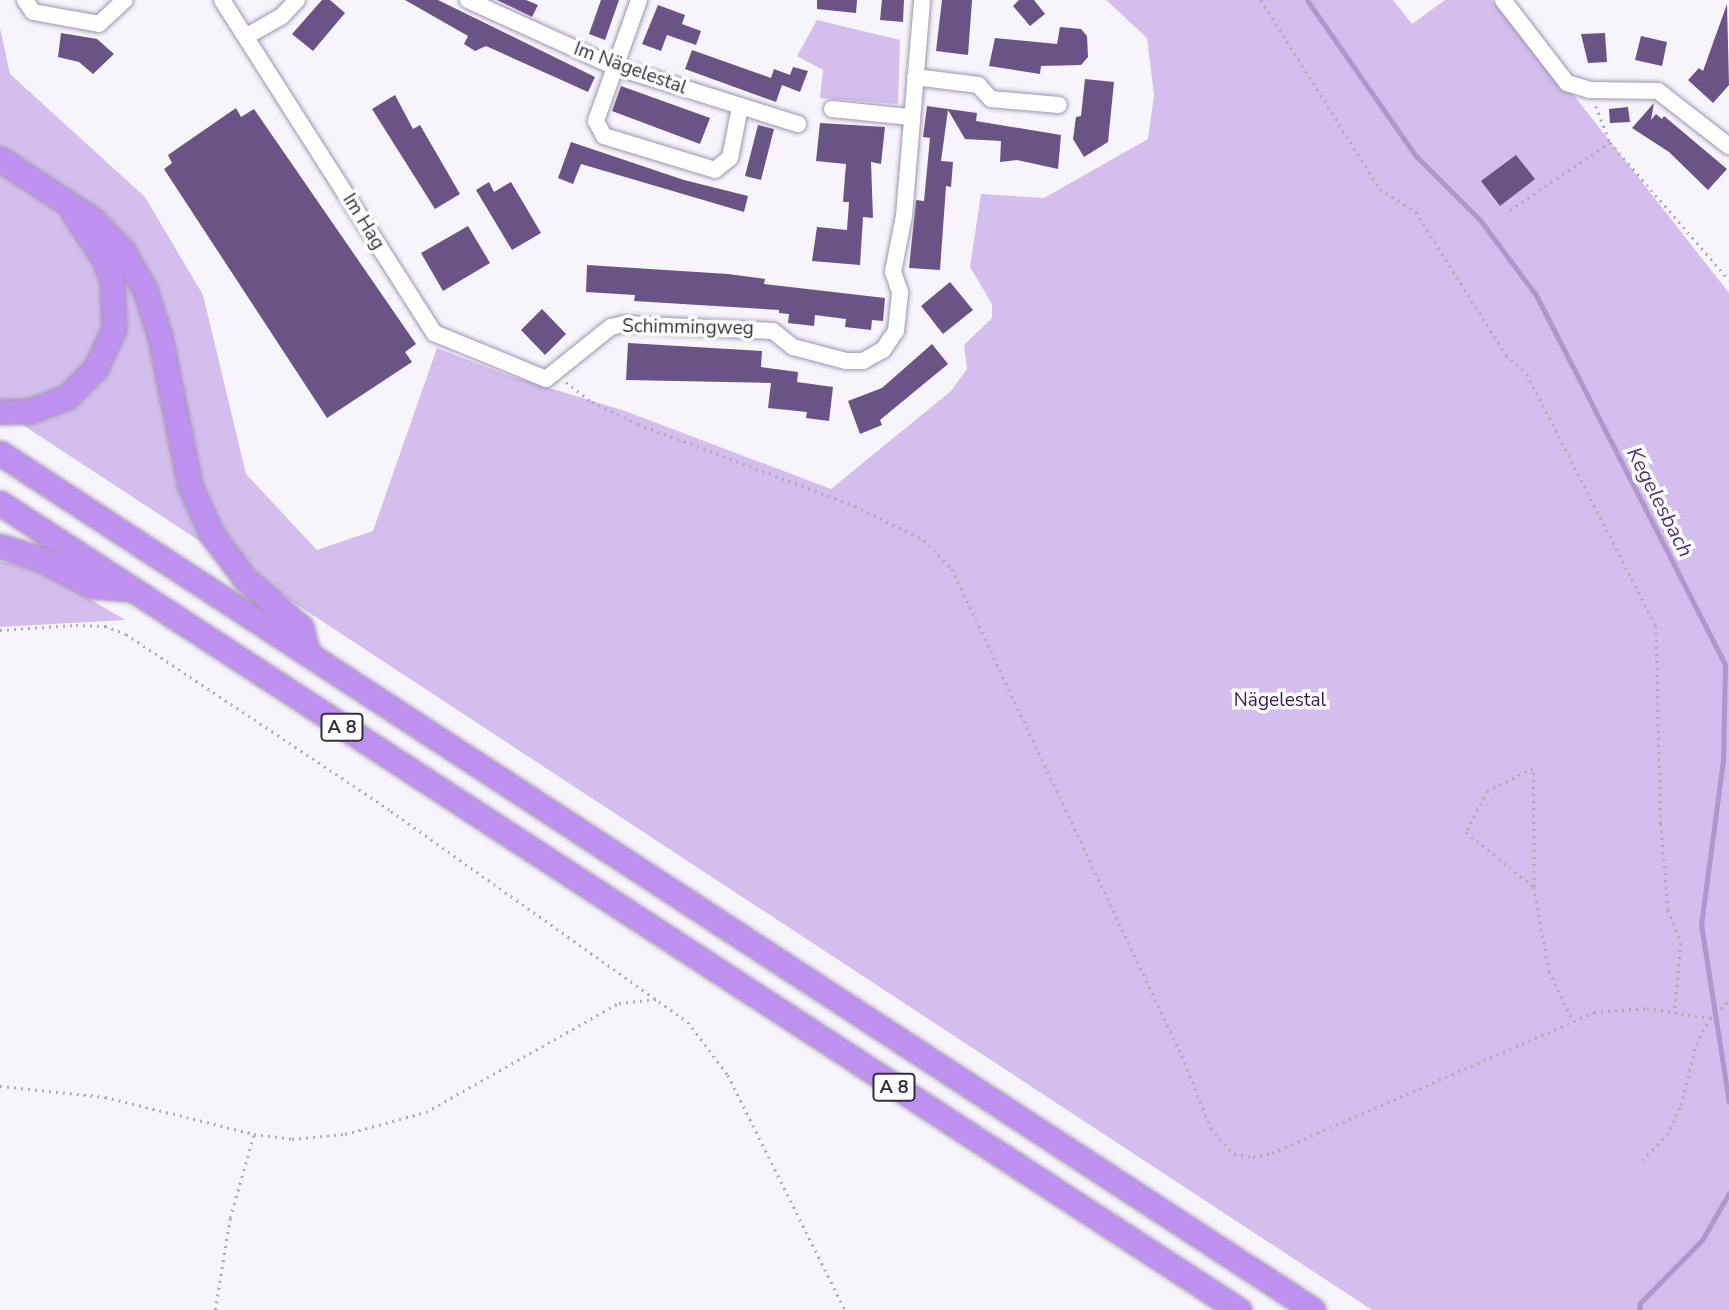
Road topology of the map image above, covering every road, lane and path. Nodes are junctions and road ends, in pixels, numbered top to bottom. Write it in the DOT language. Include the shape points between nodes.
graph roads {
  1 [pos="25,0"];
  2 [pos="125,0"];
  3 [pos="222,0"];
  4 [pos="297,0"];
  5 [pos="639,0"];
  6 [pos="922,0"];
  7 [pos="1261,0"];
  8 [pos="1503,0"];
  9 [pos="478,3"];
  10 [pos="247,36"];
  11 [pos="613,66"];
  12 [pos="915,77"];
  13 [pos="1590,90"];
  14 [pos="1059,105"];
  15 [pos="740,107"];
  16 [pos="832,109"];
  17 [pos="909,117"];
  18 [pos="798,124"];
  19 [pos="1610,142"];
  20 [pos="1729,146"];
  21 [pos="0,159"];
  22 [pos="66,203"];
  23 [pos="1510,211"];
  24 [pos="1729,280"];
  25 [pos="553,373"];
  26 [pos="0,412"];
  27 [pos="0,453"];
  28 [pos="0,503"];
  29 [pos="0,546"];
  30 [pos="135,590"];
  31 [pos="0,630"];
  32 [pos="308,653"];
  33 [pos="1534,887"];
  34 [pos="658,999"];
  35 [pos="1729,1000"];
  36 [pos="1674,1011"];
  37 [pos="1710,1018"];
  38 [pos="1572,1019"];
  39 [pos="0,1086"];
  40 [pos="254,1133"];
  41 [pos="1643,1160"];
  42 [pos="215,1310"];
  43 [pos="845,1310"];
  44 [pos="1239,1310"];
  45 [pos="1313,1310"];
  1 -- 2 [label="street" via="33,12 99,24"];
  3 -- 10 [label="street, Im Hag"];
  4 -- 10 [label="street" via="282,16"];
  5 -- 11 [label="street"];
  6 -- 12 [label="street, Schimmingweg"];
  7 -- 36 [label="path" via="1380,189 1416,212 1506,355 1527,374 1656,626 1661,824 1668,910 1681,943"];
  8 -- 13 [label="street" via="1567,83"];
  9 -- 11 [label="street, Im Nägelestal"];
  10 -- 25 [label="street, Im Hag" via="434,333 546,379"];
  11 -- 15 [label="street, Im Nägelestal"];
  11 -- 15 [label="street" via="596,121 604,136 715,170 730,158"];
  12 -- 14 [label="street" via="978,85 991,99"];
  12 -- 17 [label="street, Schimmingweg"];
  13 -- 19 [label="path"];
  13 -- 20 [label="street" via="1658,91"];
  15 -- 18 [label="street, Im Nägelestal"];
  16 -- 17 [label="street"];
  17 -- 25 [label="street, Schimmingweg" via="905,216 893,272 900,292 897,331 873,357 863,361 827,358 793,347 773,331 624,324 611,327"];
  19 -- 23 [label="path"];
  19 -- 24 [label="path"];
  21 -- 22 [label="highway"];
  22 -- 26 [label="highway" via="103,257 112,280 114,329 95,369 67,397 30,411"];
  22 -- 32 [label="highway" via="110,235 145,290 160,337 190,486 212,536 245,579 301,627"];
  25 -- 38 [label="path" via="592,402 638,424 855,506 924,540 952,569 1182,1056 1211,1128 1234,1154 1272,1153"];
  27 -- 32 [label="highway, A 8"];
  28 -- 30 [label="highway, A 8"];
  29 -- 30 [label="highway" via="41,559 92,586"];
  30 -- 44 [label="highway, A 8"];
  31 -- 34 [label="path" via="76,625 105,626 126,634 391,810"];
  32 -- 45 [label="highway, A 8"];
  33 -- 33 [label="path" via="1466,832 1488,791 1533,769"];
  33 -- 38 [label="path" via="1549,971"];
  34 -- 40 [label="path" via="620,1003 484,1083 394,1124 292,1139"];
  34 -- 43 [label="path" via="688,1021 728,1075"];
  35 -- 37 [label="path"];
  36 -- 37 [label="path"];
  36 -- 38 [label="path" via="1623,1007"];
  37 -- 41 [label="path" via="1696,1044 1681,1105 1667,1135"];
  39 -- 40 [label="path" via="105,1097"];
  40 -- 42 [label="path" via="230,1218"];
}
